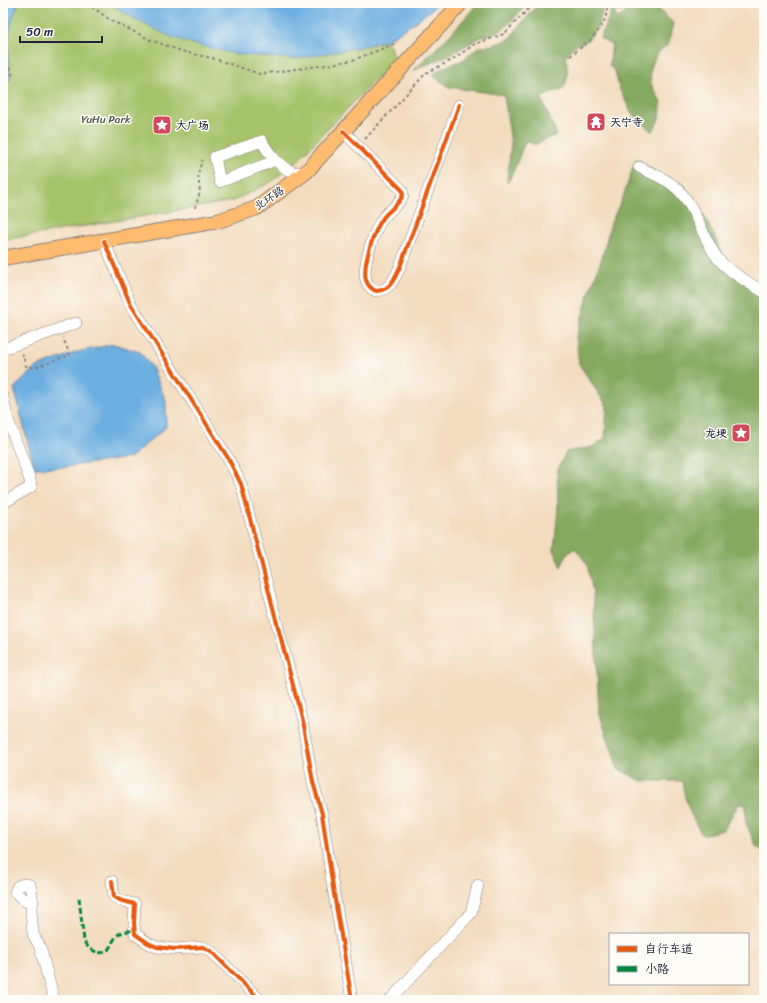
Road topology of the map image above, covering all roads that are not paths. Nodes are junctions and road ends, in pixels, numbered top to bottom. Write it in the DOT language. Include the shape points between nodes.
graph roads {
  1 [pos="461,3"];
  2 [pos="459,105"];
  3 [pos="342,131"];
  4 [pos="276,160"];
  5 [pos="639,167"];
  6 [pos="306,172"];
  7 [pos="104,241"];
  8 [pos="3,258"];
  9 [pos="764,292"];
  10 [pos="76,323"];
  11 [pos="3,349"];
  12 [pos="3,397"];
  13 [pos="3,502"];
  14 [pos="112,881"];
  15 [pos="478,885"];
  16 [pos="32,904"];
  17 [pos="54,1000"];
  18 [pos="260,1000"];
  19 [pos="352,1000"];
  20 [pos="390,1000"];
  1 -- 3 [label="main road, 北环路"];
  2 -- 3 [label="street" via="400,267 392,283 384,290 376,291 368,285 366,261 382,220 401,200 402,190"];
  3 -- 6 [label="main road, 北环路"];
  4 -- 4 [label="street" via="262,141 215,158 220,182"];
  4 -- 6 [label="street" via="294,172"];
  5 -- 9 [label="street" via="674,186 690,206 720,260"];
  6 -- 7 [label="main road, 北环路" via="257,208 218,221"];
  7 -- 8 [label="main road, 北环路"];
  7 -- 19 [label="street" via="130,303 228,458 241,484 302,720 313,782 322,814"];
  10 -- 11 [label="street"];
  12 -- 13 [label="street" via="7,417 31,487"];
  14 -- 18 [label="street" via="114,897 122,902 135,904 136,934 157,947 203,947 211,951"];
  15 -- 20 [label="street" via="471,913"];
  16 -- 17 [label="street" via="33,934 40,947"];
}
